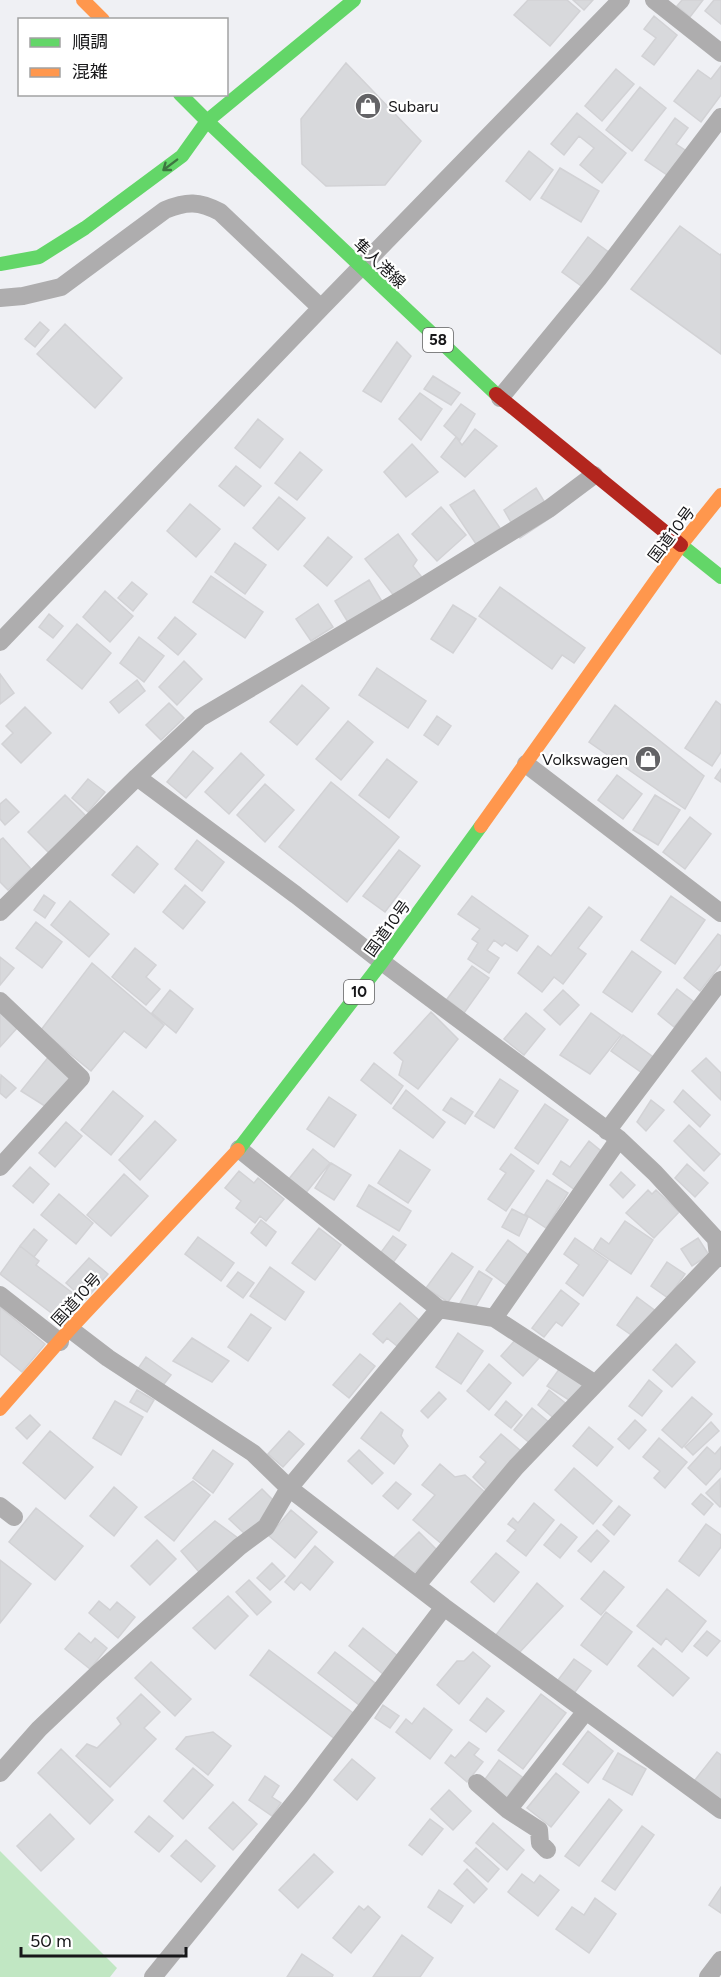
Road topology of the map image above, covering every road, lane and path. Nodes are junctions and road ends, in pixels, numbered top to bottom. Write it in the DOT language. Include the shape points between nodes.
graph roads {
  1 [pos="83,0"];
  2 [pos="354,0"];
  3 [pos="621,0"];
  4 [pos="654,0"];
  5 [pos="101,18"];
  6 [pos="721,53"];
  7 [pos="182,96"];
  8 [pos="721,117"];
  9 [pos="207,120"];
  10 [pos="185,130"];
  11 [pos="0,264"];
  12 [pos="360,267"];
  13 [pos="0,298"];
  14 [pos="321,308"];
  15 [pos="500,398"];
  16 [pos="594,475"];
  17 [pos="721,495"];
  18 [pos="681,545"];
  19 [pos="721,577"];
  20 [pos="0,642"];
  21 [pos="526,764"];
  22 [pos="137,777"];
  23 [pos="0,912"];
  24 [pos="721,913"];
  25 [pos="382,962"];
  26 [pos="721,980"];
  27 [pos="0,1001"];
  28 [pos="613,1135"];
  29 [pos="239,1149"];
  30 [pos="0,1167"];
  31 [pos="719,1246"];
  32 [pos="0,1295"];
  33 [pos="438,1309"];
  34 [pos="495,1318"];
  35 [pos="65,1335"];
  36 [pos="594,1383"];
  37 [pos="0,1409"];
  38 [pos="289,1488"];
  39 [pos="417,1585"];
  40 [pos="444,1607"];
  41 [pos="586,1711"];
  42 [pos="0,1773"];
  43 [pos="477,1784"];
  44 [pos="508,1809"];
  45 [pos="721,1810"];
  46 [pos="547,1850"];
  47 [pos="721,1960"];
  48 [pos="153,1977"];
  49 [pos="708,1977"];
  1 -- 5 [label="main road"];
  2 -- 9 [label="main road"];
  3 -- 12 [label="street"];
  4 -- 6 [label="street"];
  7 -- 9 [label="main road, 隼人港線"];
  8 -- 15 [label="street" via="598,279"];
  9 -- 10 [label="main road"];
  9 -- 11 [label="main road, one-way" via="182,156 85,228 39,257"];
  9 -- 12 [label="main road, 隼人港線 / 58"];
  12 -- 14 [label="street"];
  12 -- 15 [label="main road, 隼人港線 / 58"];
  13 -- 14 [label="street" via="61,287 165,210 193,203 220,212"];
  14 -- 20 [label="street"];
  15 -- 16 [label="main road, 隼人港線 / 58"];
  16 -- 18 [label="main road, 隼人港線 / 58"];
  16 -- 22 [label="street" via="550,508 417,590 214,708"];
  17 -- 18 [label="main road, 国道10号 / 10"];
  18 -- 19 [label="main road, 隼人港線"];
  18 -- 21 [label="main road, 国道10号 / 10"];
  21 -- 24 [label="street"];
  21 -- 25 [label="main road, 国道10号 / 10"];
  22 -- 23 [label="street"];
  22 -- 25 [label="street"];
  25 -- 28 [label="street"];
  25 -- 29 [label="main road, 国道10号 / 10"];
  26 -- 28 [label="street"];
  27 -- 30 [label="street" via="81,1078"];
  28 -- 31 [label="street" via="655,1173"];
  28 -- 34 [label="street"];
  29 -- 33 [label="street"];
  29 -- 35 [label="main road, 国道10号 / 10"];
  31 -- 36 [label="street"];
  32 -- 35 [label="street"];
  33 -- 34 [label="street"];
  33 -- 38 [label="street"];
  34 -- 36 [label="street"];
  35 -- 37 [label="main road, 国道10号 / 10"];
  35 -- 38 [label="street" via="108,1358 253,1453"];
  36 -- 39 [label="street" via="516,1467"];
  38 -- 39 [label="street"];
  38 -- 42 [label="street" via="266,1527 97,1674"];
  39 -- 40 [label="street"];
  40 -- 41 [label="street"];
  40 -- 48 [label="street" via="300,1796"];
  41 -- 44 [label="street"];
  41 -- 45 [label="street"];
  43 -- 44 [label="street"];
  44 -- 46 [label="street" via="538,1830 540,1843"];
  47 -- 49 [label="street"];
}
